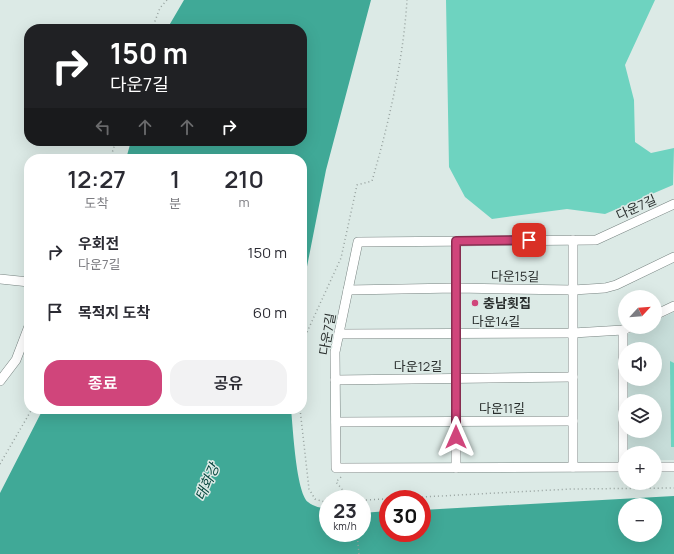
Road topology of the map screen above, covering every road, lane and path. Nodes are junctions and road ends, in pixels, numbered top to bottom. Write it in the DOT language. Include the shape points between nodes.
graph roads {
  1 [pos="167,0"];
  2 [pos="408,0"];
  3 [pos="154,24"];
  4 [pos="674,204"];
  5 [pos="573,240"];
  6 [pos="456,241"];
  7 [pos="674,257"];
  8 [pos="0,279"];
  9 [pos="24,281"];
  10 [pos="456,288"];
  11 [pos="348,290"];
  12 [pos="573,290"];
  13 [pos="674,306"];
  14 [pos="662,312"];
  15 [pos="618,330"];
  16 [pos="307,331"];
  17 [pos="573,333"];
  18 [pos="339,334"];
  19 [pos="456,334"];
  20 [pos="626,334"];
  21 [pos="24,339"];
  22 [pos="573,377"];
  23 [pos="456,379"];
  24 [pos="335,380"];
  25 [pos="0,381"];
  26 [pos="29,414"];
  27 [pos="301,414"];
  28 [pos="456,421"];
  29 [pos="573,421"];
  30 [pos="336,422"];
  31 [pos="624,446"];
  32 [pos="0,464"];
  33 [pos="573,467"];
  34 [pos="618,467"];
  35 [pos="662,467"];
  36 [pos="674,467"];
  37 [pos="349,468"];
  38 [pos="456,468"];
  39 [pos="674,488"];
  40 [pos="343,490"];
  41 [pos="319,500"];
  42 [pos="371,500"];
  43 [pos="358,542"];
  44 [pos="359,554"];
  1 -- 3 [label="path" via="160,8"];
  2 -- 16 [label="path" via="392,103 372,182 357,185 341,258"];
  4 -- 5 [label="street, 다운7길" via="596,240"];
  5 -- 6 [label="street, 다운7길"];
  5 -- 12 [label="street"];
  6 -- 10 [label="street"];
  6 -- 11 [label="street, 다운7길" via="358,242"];
  7 -- 12 [label="street, 다운15길" via="616,285"];
  8 -- 9 [label="street"];
  10 -- 11 [label="street, 다운15길"];
  10 -- 12 [label="street, 다운15길"];
  10 -- 19 [label="street"];
  11 -- 18 [label="street, 다운7길"];
  12 -- 17 [label="street"];
  13 -- 14 [label="street"];
  15 -- 17 [label="street, 다운14길"];
  17 -- 19 [label="street, 다운14길"];
  17 -- 22 [label="street"];
  18 -- 19 [label="street, 다운14길"];
  18 -- 24 [label="street, 다운7길" via="335,352"];
  19 -- 23 [label="street"];
  20 -- 31 [label="street, 다운7길"];
  21 -- 25 [label="street" via="16,360"];
  22 -- 23 [label="street, 다운12길"];
  22 -- 29 [label="street"];
  23 -- 24 [label="street, 다운12길"];
  23 -- 28 [label="street"];
  24 -- 30 [label="street, 다운7길"];
  26 -- 32 [label="path"];
  27 -- 41 [label="path" via="309,489 315,499"];
  28 -- 29 [label="street, 다운11길"];
  28 -- 30 [label="street, 다운11길"];
  28 -- 38 [label="street"];
  29 -- 33 [label="street"];
  30 -- 37 [label="street, 다운7길" via="336,468"];
  33 -- 34 [label="street, 다운7길"];
  33 -- 38 [label="street, 다운7길"];
  35 -- 36 [label="street"];
  37 -- 38 [label="street, 다운7길"];
  37 -- 40 [label="path" via="336,482"];
  39 -- 42 [label="path" via="571,489"];
  43 -- 44 [label="path"];
}
